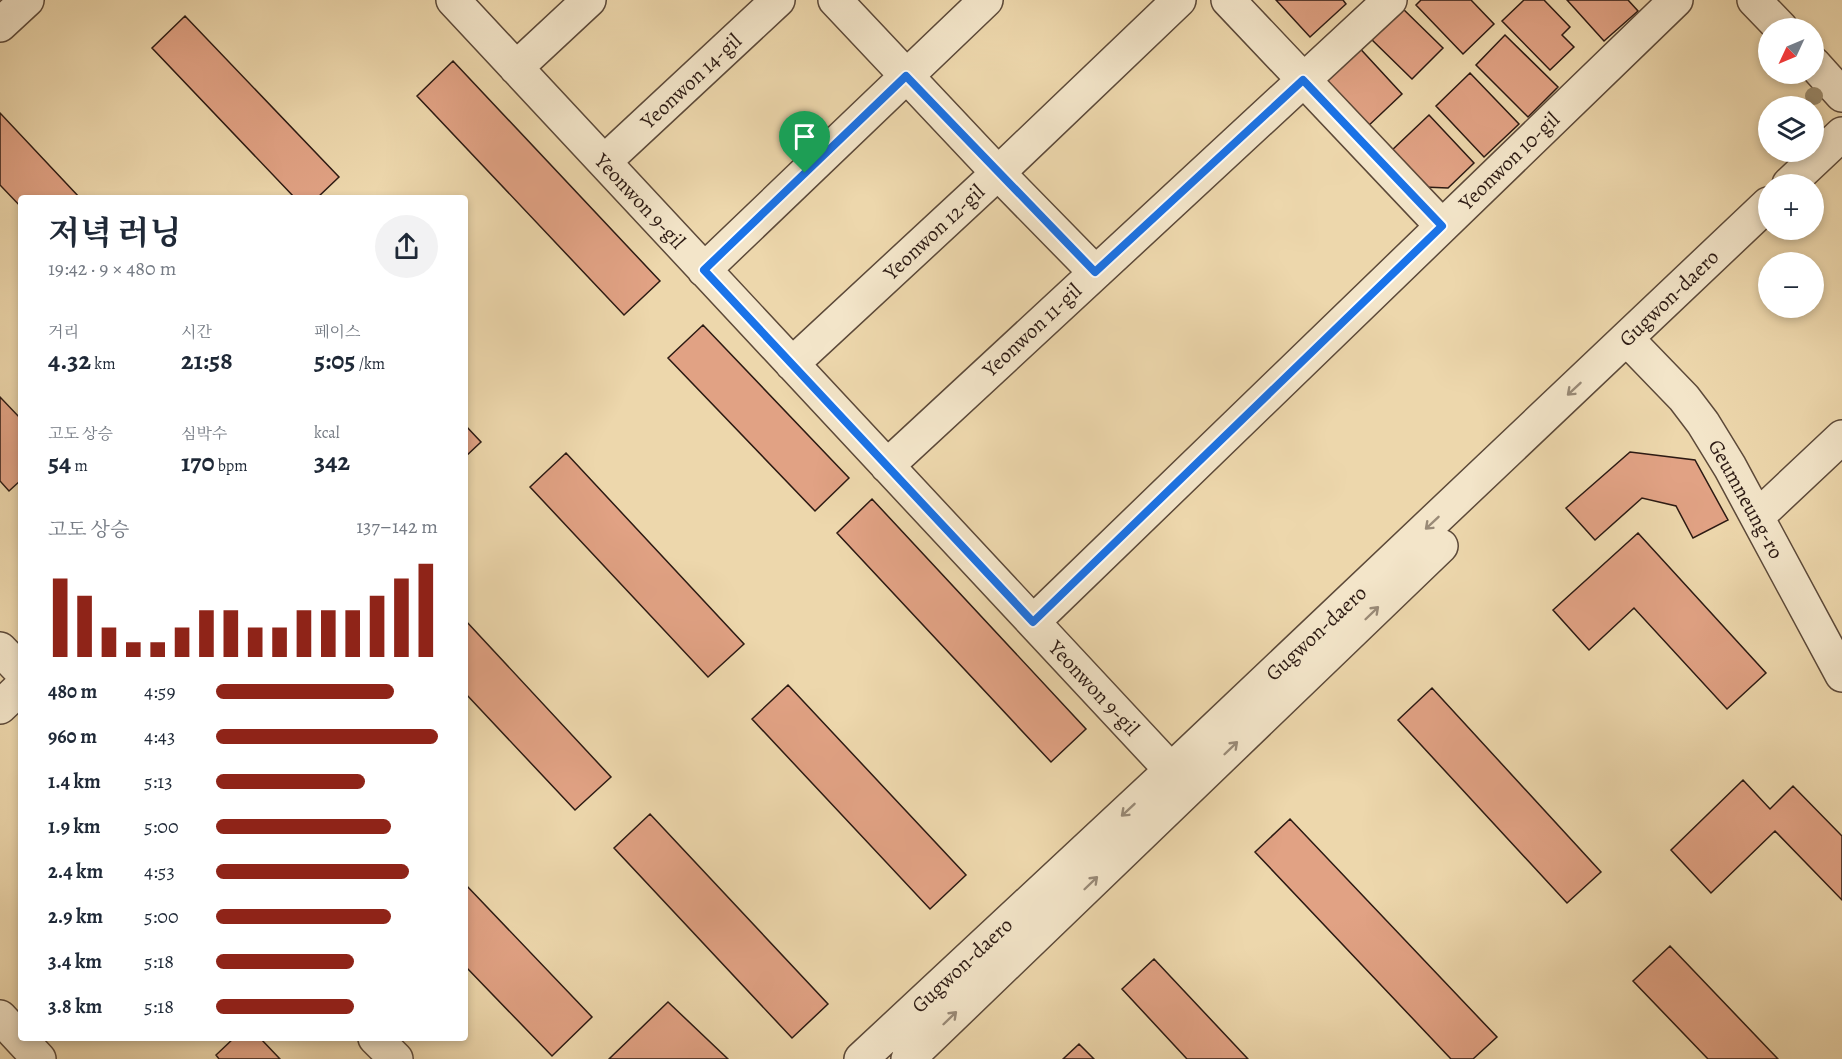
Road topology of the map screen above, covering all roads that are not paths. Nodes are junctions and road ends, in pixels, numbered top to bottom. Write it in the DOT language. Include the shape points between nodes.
graph roads {
  1 [pos="27,0"];
  2 [pos="453,0"];
  3 [pos="589,0"];
  4 [pos="778,0"];
  5 [pos="835,0"];
  6 [pos="986,0"];
  7 [pos="1179,0"];
  8 [pos="1228,0"];
  9 [pos="1390,0"];
  10 [pos="1676,0"];
  11 [pos="1754,0"];
  12 [pos="1771,18"];
  13 [pos="0,25"];
  14 [pos="516,68"];
  15 [pos="1824,75"];
  16 [pos="906,76"];
  17 [pos="1303,80"];
  18 [pos="1842,94"];
  19 [pos="1842,134"];
  20 [pos="604,162"];
  21 [pos="1842,163"];
  22 [pos="998,173"];
  23 [pos="1800,174"];
  24 [pos="1824,180"];
  25 [pos="1758,215"];
  26 [pos="1442,226"];
  27 [pos="1760,240"];
  28 [pos="704,270"];
  29 [pos="1095,272"];
  30 [pos="1634,346"];
  31 [pos="792,364"];
  32 [pos="1842,437"];
  33 [pos="887,466"];
  34 [pos="1758,517"];
  35 [pos="1033,622"];
  36 [pos="0,649"];
  37 [pos="18,667"];
  38 [pos="1842,675"];
  39 [pos="18,690"];
  40 [pos="0,707"];
  41 [pos="1171,770"];
  42 [pos="0,1017"];
  43 [pos="18,1036"];
  44 [pos="22,1041"];
  45 [pos="378,1041"];
  46 [pos="39,1059"];
  47 [pos="396,1059"];
  48 [pos="861,1059"];
  49 [pos="908,1059"];
  1 -- 13 [label="street"];
  2 -- 14 [label="street, Yeonwon 9-gil"];
  3 -- 14 [label="street"];
  4 -- 20 [label="street, Yeonwon 14-gil"];
  5 -- 16 [label="street"];
  6 -- 16 [label="street"];
  7 -- 22 [label="street, Yeonwon 12-gil"];
  8 -- 17 [label="street"];
  9 -- 17 [label="street, Yeonwon 11-gil"];
  10 -- 26 [label="street, Yeonwon 10-gil"];
  11 -- 12 [label="street"];
  14 -- 20 [label="street, Yeonwon 9-gil"];
  15 -- 18 [label="street"];
  16 -- 22 [label="street"];
  16 -- 28 [label="street"];
  17 -- 26 [label="street"];
  17 -- 29 [label="street, Yeonwon 11-gil"];
  19 -- 23 [label="street"];
  20 -- 28 [label="street, Yeonwon 9-gil"];
  21 -- 24 [label="street"];
  22 -- 29 [label="street"];
  22 -- 31 [label="street, Yeonwon 12-gil"];
  25 -- 30 [label="street, Gugwon-daero"];
  26 -- 35 [label="street, Yeonwon 10-gil"];
  27 -- 30 [label="street, Gugwon-daero"];
  28 -- 31 [label="street, Yeonwon 9-gil"];
  29 -- 33 [label="street, Yeonwon 11-gil"];
  30 -- 34 [label="street, Geumneung-ro" via="1703,423"];
  30 -- 41 [label="street, Gugwon-daero, one-way"];
  49 -- 30 [label="street, Gugwon-daero, one-way"];
  31 -- 33 [label="street, Yeonwon 9-gil"];
  32 -- 34 [label="street"];
  33 -- 35 [label="street, Yeonwon 9-gil"];
  34 -- 38 [label="street, Geumneung-ro"];
  35 -- 41 [label="street, Yeonwon 9-gil"];
  36 -- 37 [label="street"];
  39 -- 40 [label="street"];
  41 -- 48 [label="street, Gugwon-daero, one-way"];
  42 -- 43 [label="street"];
  44 -- 46 [label="street"];
  45 -- 47 [label="street"];
}
